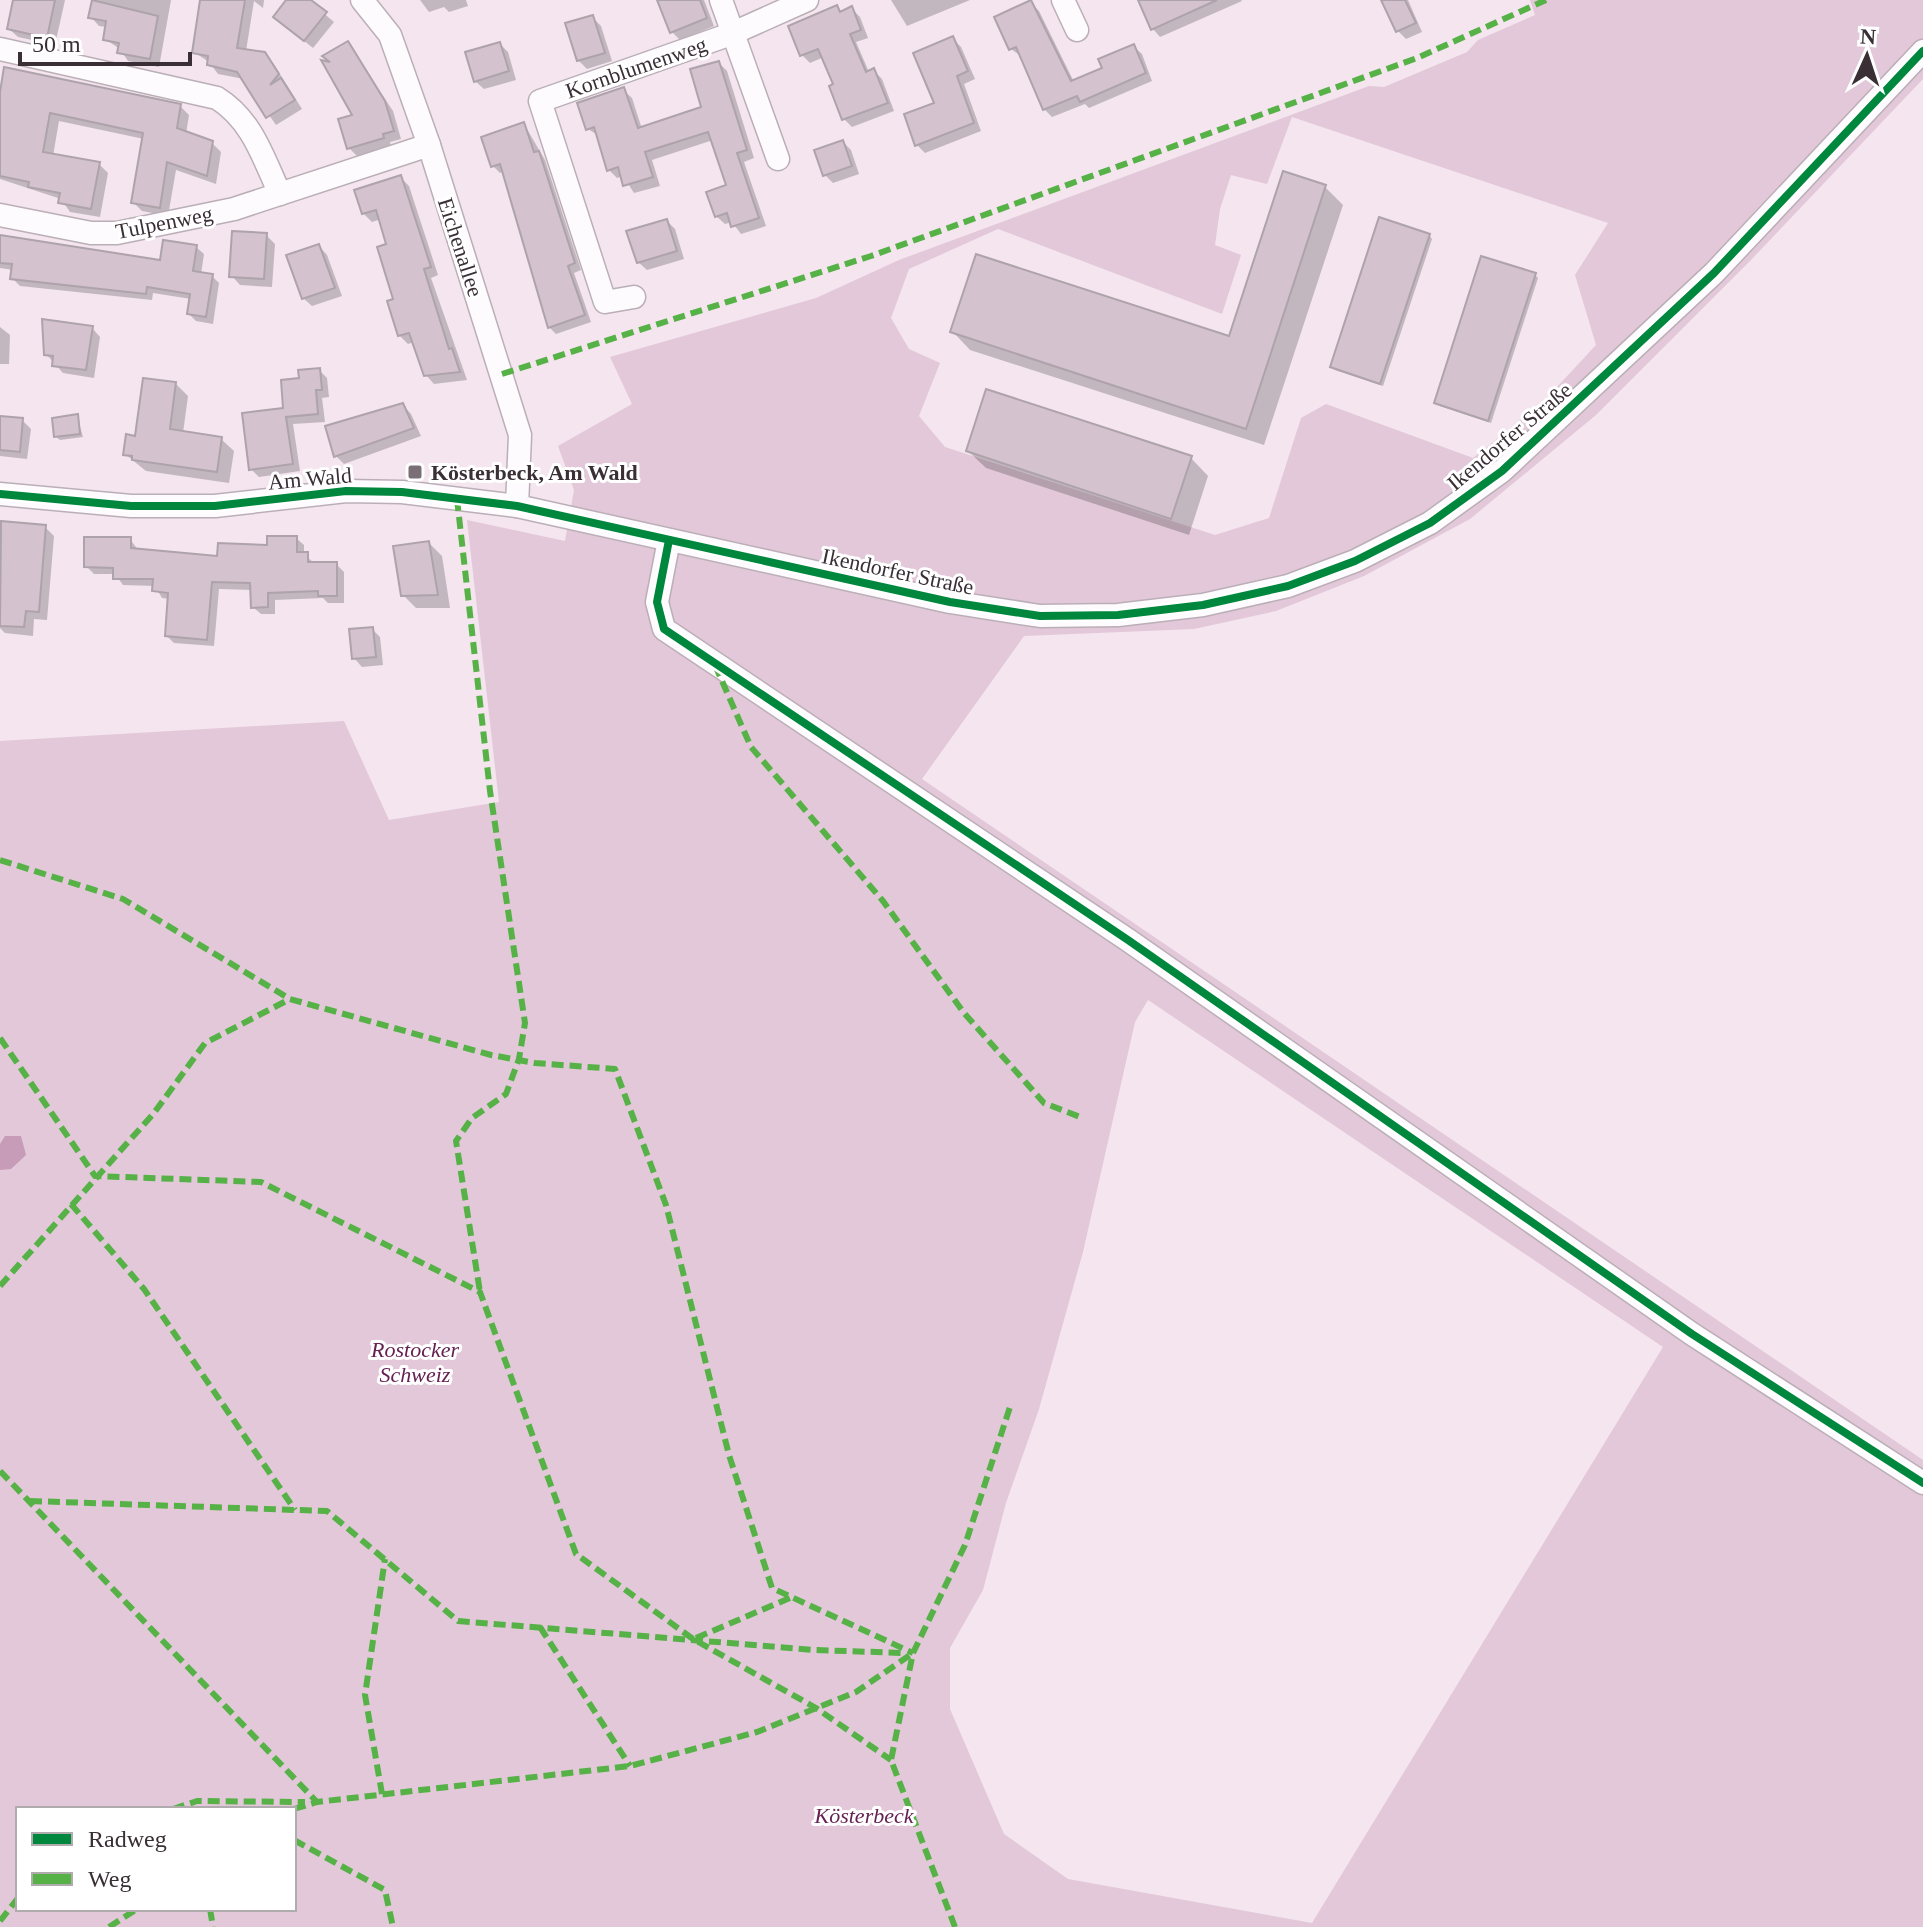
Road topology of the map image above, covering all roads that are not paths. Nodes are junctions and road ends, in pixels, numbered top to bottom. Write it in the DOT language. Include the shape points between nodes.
graph roads {
  1 [pos="362,0"];
  2 [pos="721,0"];
  3 [pos="807,0"];
  4 [pos="1063,0"];
  5 [pos="1077,30"];
  6 [pos="731,34"];
  7 [pos="0,49"];
  8 [pos="1923,51"];
  9 [pos="429,145"];
  10 [pos="778,159"];
  11 [pos="280,194"];
  12 [pos="0,215"];
  13 [pos="634,297"];
  14 [pos="0,494"];
  15 [pos="517,506"];
  16 [pos="669,540"];
  17 [pos="1923,1483"];
  1 -- 9 [label="street, Eichenallee" via="390,35"];
  2 -- 6 [label="street, Kornblumenweg"];
  3 -- 6 [label="street, Kornblumenweg"];
  4 -- 5 [label="street"];
  6 -- 10 [label="street, Kornblumenweg"];
  6 -- 13 [label="street, Kornblumenweg" via="540,101 605,302"];
  7 -- 11 [label="street" via="217,98 250,128"];
  8 -- 16 [label="street, Ikendorfer Straße" via="1682,306 1502,471 1430,523 1355,561 1288,586 1203,605 1118,615 1040,616 950,602"];
  9 -- 11 [label="street, Tulpenweg"];
  9 -- 15 [label="street, Eichenallee" via="520,435"];
  11 -- 12 [label="street, Tulpenweg" via="117,233"];
  14 -- 15 [label="street, Am Wald" via="131,506 215,506 346,491 402,492"];
  15 -- 16 [label="street, Am Wald"];
  16 -- 17 [label="street" via="657,602 664,629 1128,940 1692,1334"];
}
